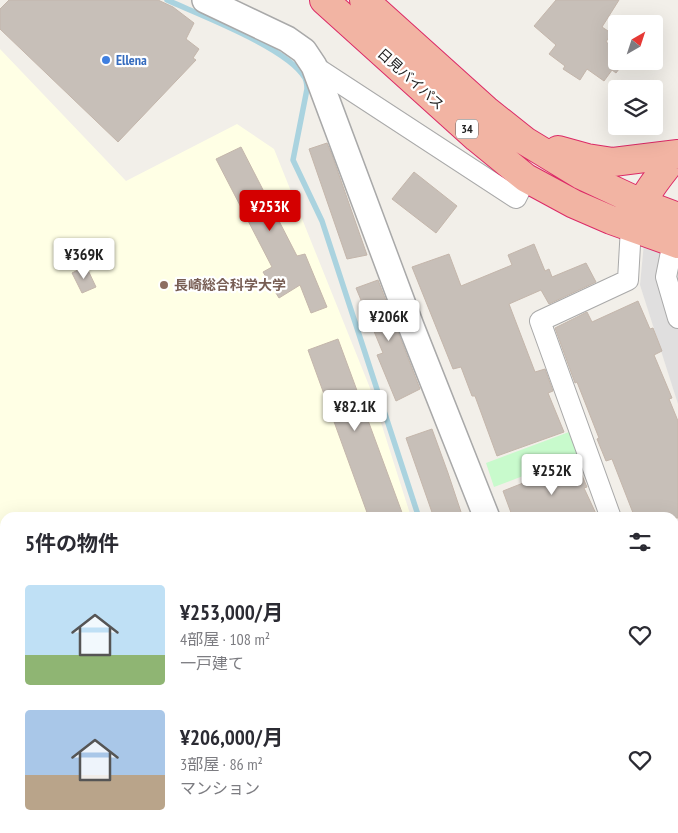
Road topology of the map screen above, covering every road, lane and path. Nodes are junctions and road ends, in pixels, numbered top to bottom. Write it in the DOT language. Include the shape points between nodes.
graph roads {
  1 [pos="205,0"];
  2 [pos="324,0"];
  3 [pos="364,0"];
  4 [pos="314,66"];
  5 [pos="525,141"];
  6 [pos="677,154"];
  7 [pos="526,178"];
  8 [pos="636,215"];
  9 [pos="676,234"];
  10 [pos="678,318"];
  11 [pos="485,512"];
  12 [pos="609,512"];
  1 -- 4 [label="street" via="287,40 304,51"];
  2 -- 7 [label="highway, 日見バイパス / 34"];
  3 -- 5 [label="highway, 日見バイパス / 34"];
  4 -- 7 [label="street" via="516,198"];
  4 -- 11 [label="street"];
  5 -- 6 [label="highway, 34" via="613,162"];
  5 -- 8 [label="highway, 日見バイパス / 34" via="581,174"];
  6 -- 8 [label="highway, 34" via="652,184"];
  7 -- 8 [label="highway, 日見バイパス / 34" via="574,204"];
  8 -- 9 [label="highway"];
  8 -- 12 [label="street" via="628,280 540,321"];
  9 -- 10 [label="street" via="666,277"];
}
